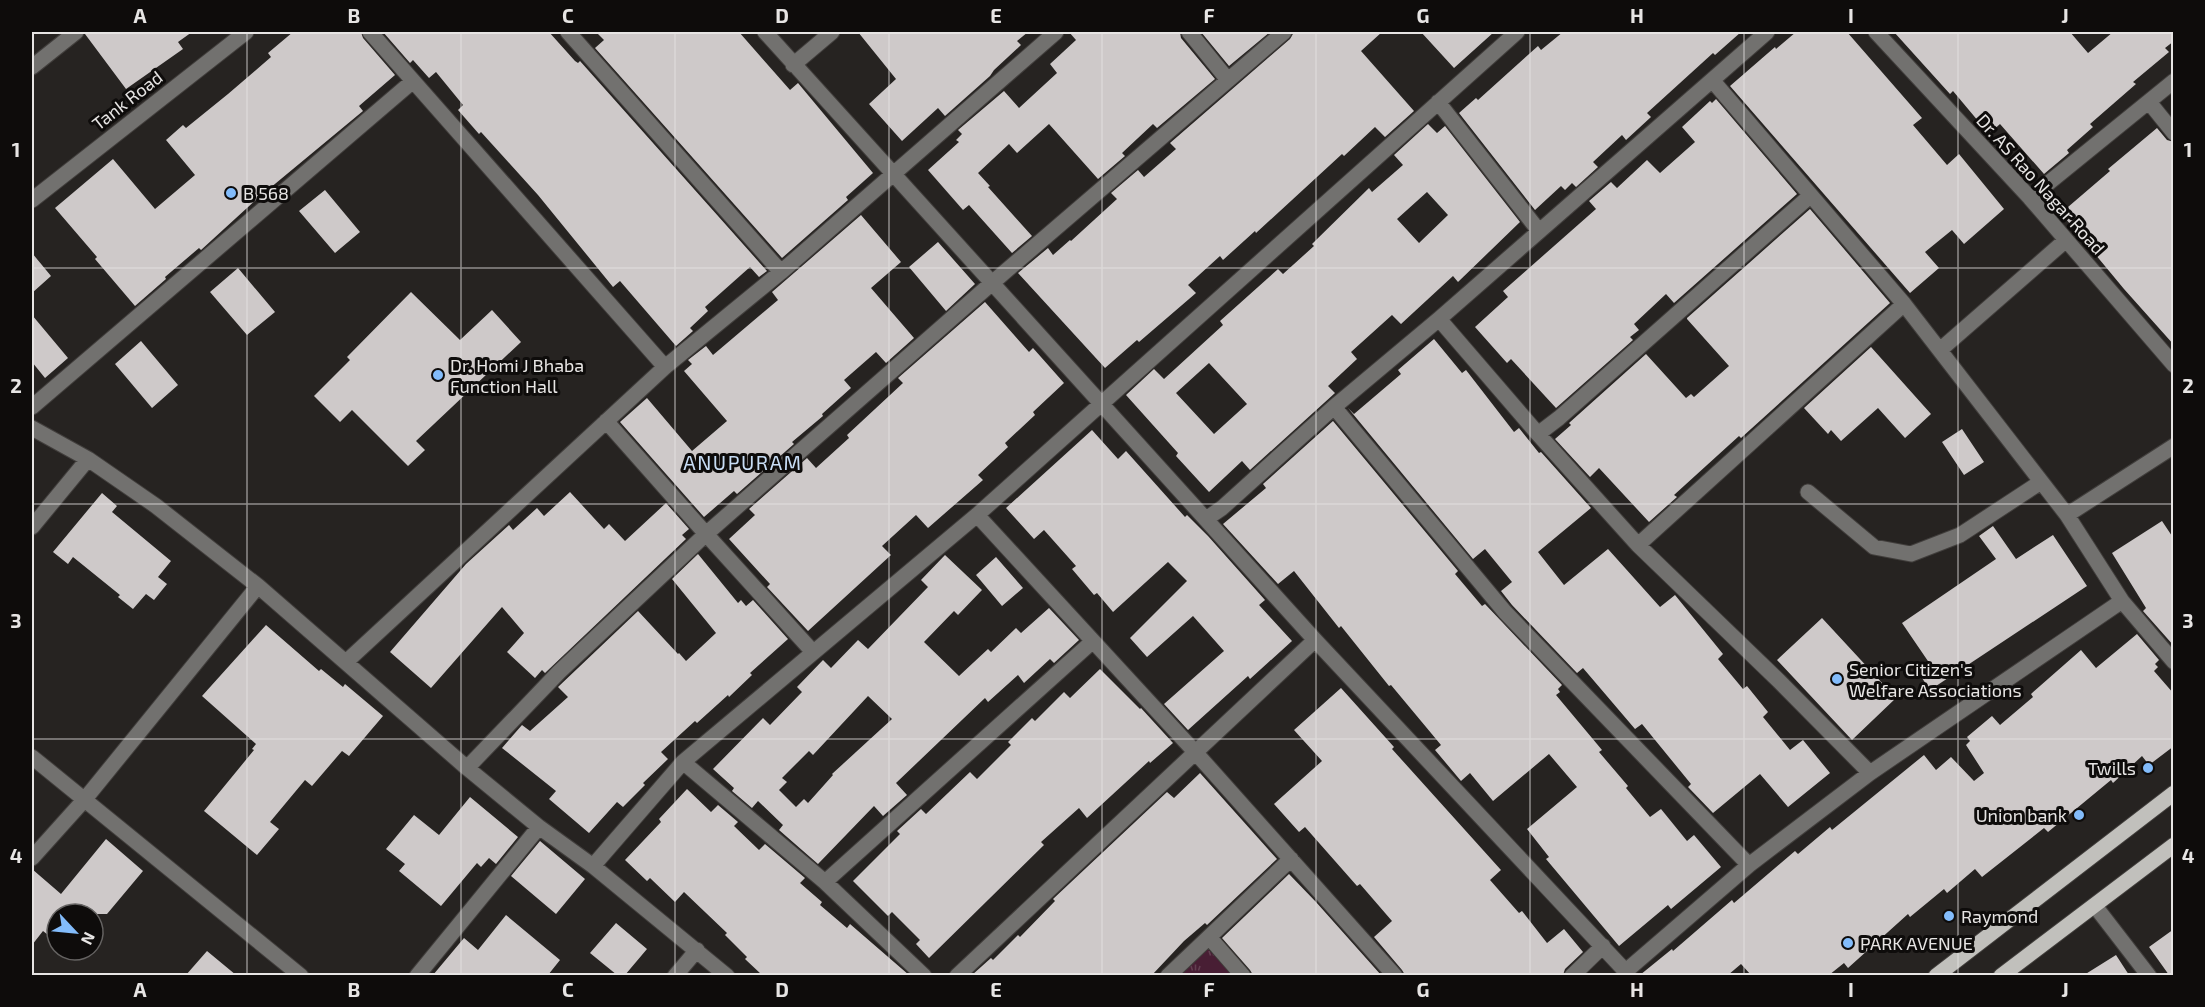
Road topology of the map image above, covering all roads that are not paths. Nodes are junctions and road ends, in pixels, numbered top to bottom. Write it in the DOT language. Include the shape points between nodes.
graph roads {
  1 [pos="76,32"];
  2 [pos="246,32"];
  3 [pos="370,32"];
  4 [pos="568,32"];
  5 [pos="765,32"];
  6 [pos="832,32"];
  7 [pos="1056,32"];
  8 [pos="1189,32"];
  9 [pos="1284,32"];
  10 [pos="1517,32"];
  11 [pos="1767,32"];
  12 [pos="1876,32"];
  13 [pos="32,64"];
  14 [pos="793,64"];
  15 [pos="1228,80"];
  16 [pos="1712,80"];
  17 [pos="413,81"];
  18 [pos="2174,81"];
  19 [pos="1438,102"];
  20 [pos="2149,102"];
  21 [pos="2174,133"];
  22 [pos="892,173"];
  23 [pos="1810,196"];
  24 [pos="2030,198"];
  25 [pos="32,200"];
  26 [pos="1539,231"];
  27 [pos="2066,240"];
  28 [pos="781,272"];
  29 [pos="992,284"];
  30 [pos="1904,304"];
  31 [pos="1439,319"];
  32 [pos="1940,350"];
  33 [pos="2174,365"];
  34 [pos="665,367"];
  35 [pos="1101,404"];
  36 [pos="32,407"];
  37 [pos="1334,408"];
  38 [pos="606,420"];
  39 [pos="32,428"];
  40 [pos="1538,434"];
  41 [pos="2174,446"];
  42 [pos="88,459"];
  43 [pos="2041,482"];
  44 [pos="1808,492"];
  45 [pos="977,515"];
  46 [pos="2067,515"];
  47 [pos="1206,519"];
  48 [pos="32,527"];
  49 [pos="706,534"];
  50 [pos="1638,545"];
  51 [pos="258,586"];
  52 [pos="2122,601"];
  53 [pos="1315,640"];
  54 [pos="1094,641"];
  55 [pos="813,652"];
  56 [pos="346,662"];
  57 [pos="2174,662"];
  58 [pos="1196,753"];
  59 [pos="32,757"];
  60 [pos="683,762"];
  61 [pos="467,768"];
  62 [pos="1870,773"];
  63 [pos="2174,793"];
  64 [pos="85,799"];
  65 [pos="539,827"];
  66 [pos="2174,845"];
  67 [pos="32,858"];
  68 [pos="1291,859"];
  69 [pos="1749,865"];
  70 [pos="593,866"];
  71 [pos="825,882"];
  72 [pos="2095,906"];
  73 [pos="1209,937"];
  74 [pos="1603,946"];
  75 [pos="696,950"];
  76 [pos="1628,973"];
  77 [pos="301,975"];
  78 [pos="417,975"];
  79 [pos="675,975"];
  80 [pos="727,975"];
  81 [pos="924,975"];
  82 [pos="957,975"];
  83 [pos="1168,975"];
  84 [pos="1243,975"];
  85 [pos="1395,975"];
  86 [pos="1572,975"];
  87 [pos="1936,975"];
  88 [pos="2001,975"];
  89 [pos="2149,975"];
  1 -- 13 [label="street"];
  2 -- 25 [label="street, Tank Road"];
  3 -- 17 [label="street"];
  4 -- 28 [label="street"];
  5 -- 14 [label="street"];
  6 -- 14 [label="street"];
  7 -- 22 [label="street"];
  8 -- 15 [label="street"];
  9 -- 15 [label="street"];
  10 -- 19 [label="street"];
  11 -- 16 [label="street"];
  12 -- 24 [label="street, Dr. AS Rao Nagar Road"];
  14 -- 22 [label="street"];
  15 -- 29 [label="street"];
  16 -- 23 [label="street"];
  16 -- 26 [label="street"];
  17 -- 34 [label="street"];
  17 -- 36 [label="street"];
  18 -- 20 [label="street"];
  19 -- 26 [label="street"];
  19 -- 35 [label="street"];
  20 -- 21 [label="street"];
  20 -- 24 [label="street"];
  22 -- 28 [label="street"];
  22 -- 29 [label="street"];
  23 -- 30 [label="street"];
  23 -- 40 [label="street"];
  24 -- 27 [label="street, Dr. AS Rao Nagar Road"];
  26 -- 31 [label="street"];
  27 -- 32 [label="street"];
  27 -- 33 [label="street, Dr. AS Rao Nagar Road"];
  28 -- 34 [label="street"];
  29 -- 35 [label="street"];
  29 -- 49 [label="street"];
  30 -- 32 [label="street"];
  30 -- 50 [label="street"];
  31 -- 37 [label="street"];
  31 -- 40 [label="street"];
  32 -- 43 [label="street"];
  34 -- 38 [label="street"];
  35 -- 45 [label="street"];
  35 -- 47 [label="street"];
  37 -- 47 [label="street"];
  37 -- 69 [label="street" via="1505,612"];
  38 -- 49 [label="street"];
  38 -- 56 [label="street"];
  39 -- 42 [label="street"];
  40 -- 50 [label="street"];
  41 -- 46 [label="street"];
  42 -- 48 [label="street"];
  42 -- 51 [label="street" via="156,506"];
  43 -- 44 [label="street" via="1960,535 1911,554 1874,547"];
  43 -- 46 [label="street"];
  45 -- 54 [label="street"];
  45 -- 55 [label="street"];
  46 -- 52 [label="street"];
  47 -- 53 [label="street"];
  49 -- 55 [label="street"];
  49 -- 61 [label="street" via="559,672"];
  50 -- 62 [label="street"];
  51 -- 56 [label="street"];
  51 -- 64 [label="street"];
  52 -- 57 [label="street"];
  52 -- 62 [label="street"];
  53 -- 58 [label="street"];
  53 -- 74 [label="street"];
  54 -- 58 [label="street"];
  54 -- 71 [label="street"];
  55 -- 60 [label="street"];
  56 -- 61 [label="street"];
  58 -- 68 [label="street"];
  58 -- 82 [label="street"];
  59 -- 64 [label="street"];
  60 -- 70 [label="street"];
  60 -- 71 [label="street"];
  61 -- 65 [label="street"];
  62 -- 69 [label="street"];
  63 -- 87 [label="main road"];
  64 -- 67 [label="street"];
  64 -- 77 [label="street"];
  65 -- 70 [label="street"];
  65 -- 78 [label="street"];
  66 -- 72 [label="main road"];
  68 -- 73 [label="street"];
  68 -- 85 [label="street"];
  69 -- 76 [label="street"];
  70 -- 75 [label="street"];
  71 -- 81 [label="street"];
  72 -- 88 [label="main road"];
  72 -- 89 [label="street"];
  73 -- 83 [label="street"];
  73 -- 84 [label="street"];
  74 -- 76 [label="street"];
  74 -- 86 [label="street"];
  75 -- 79 [label="street"];
  75 -- 80 [label="street"];
}
